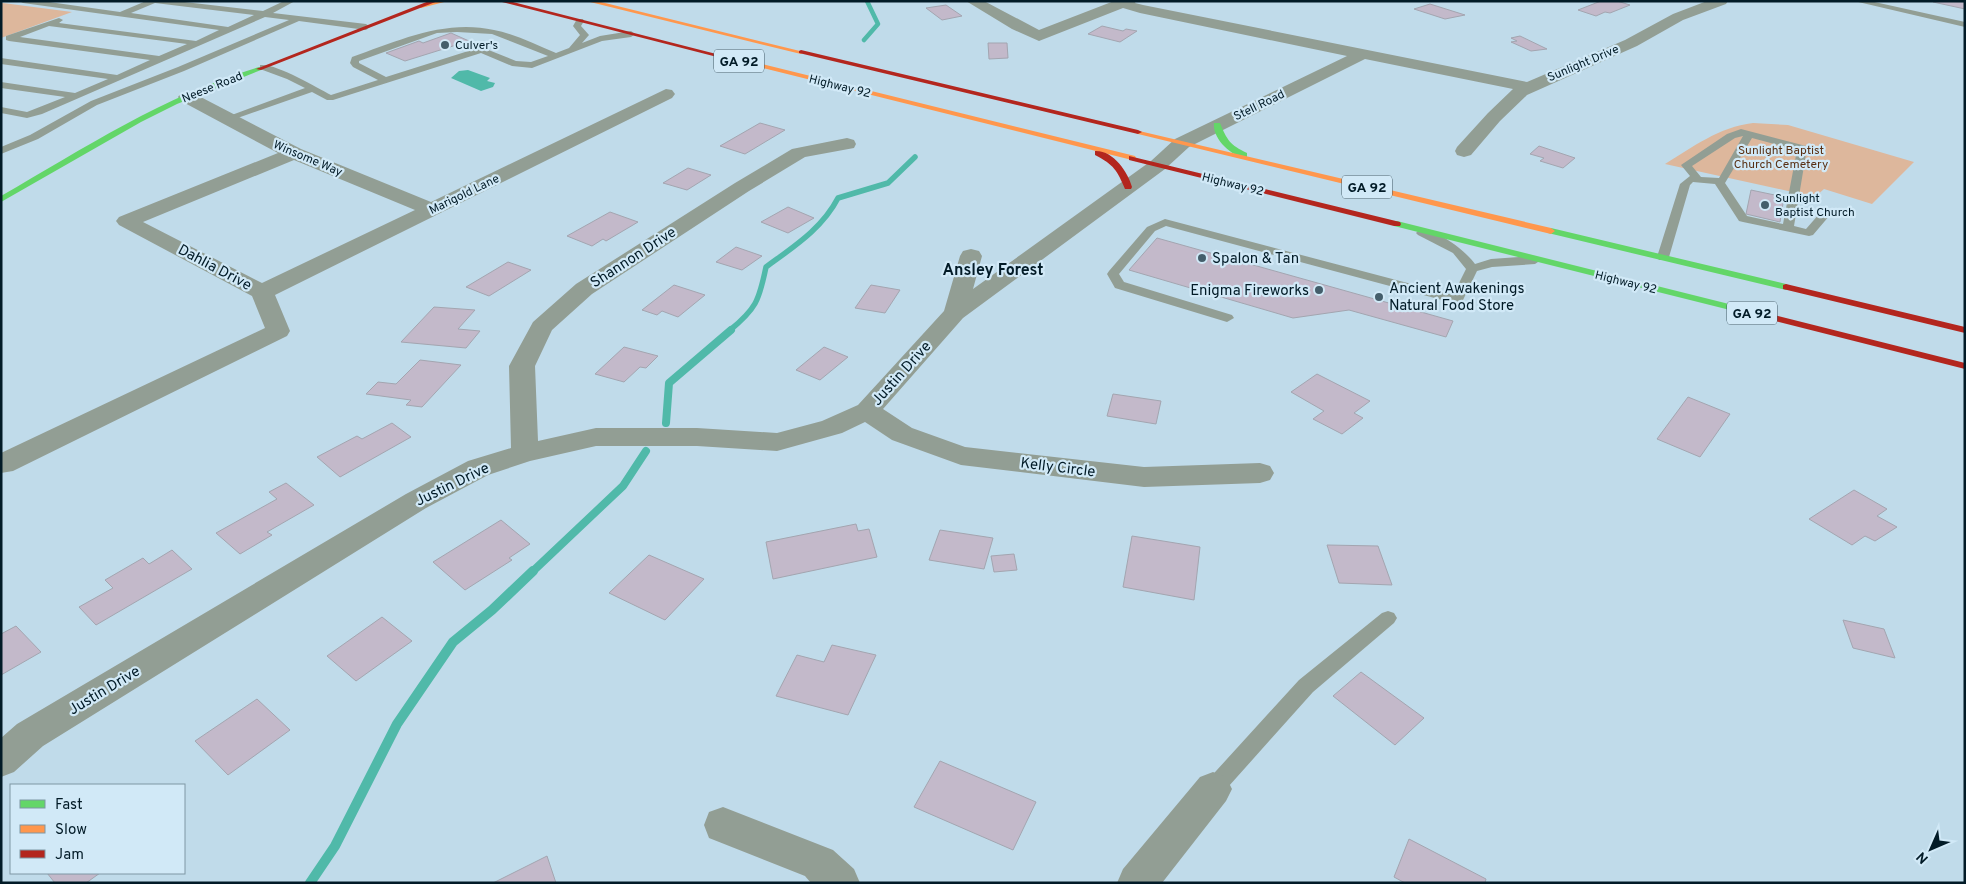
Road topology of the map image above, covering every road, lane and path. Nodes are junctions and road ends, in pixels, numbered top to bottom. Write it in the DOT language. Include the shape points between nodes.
graph roads {
  1 [pos="24,1"];
  2 [pos="154,1"];
  3 [pos="292,1"];
  4 [pos="435,1"];
  5 [pos="445,1"];
  6 [pos="501,1"];
  7 [pos="546,1"];
  8 [pos="589,1"];
  9 [pos="973,1"];
  10 [pos="1720,1"];
  11 [pos="1858,1"];
  12 [pos="1125,2"];
  13 [pos="421,6"];
  14 [pos="86,10"];
  15 [pos="120,14"];
  16 [pos="264,14"];
  17 [pos="298,18"];
  18 [pos="580,21"];
  19 [pos="49,24"];
  20 [pos="1965,25"];
  21 [pos="366,27"];
  22 [pos="230,29"];
  23 [pos="631,34"];
  24 [pos="726,34"];
  25 [pos="5,40"];
  26 [pos="196,43"];
  27 [pos="572,48"];
  28 [pos="1365,53"];
  29 [pos="556,56"];
  30 [pos="160,59"];
  31 [pos="1,61"];
  32 [pos="263,66"];
  33 [pos="117,78"];
  34 [pos="385,80"];
  35 [pos="1,85"];
  36 [pos="1527,87"];
  37 [pos="312,89"];
  38 [pos="666,94"];
  39 [pos="76,96"];
  40 [pos="187,97"];
  41 [pos="1,110"];
  42 [pos="226,118"];
  43 [pos="1217,125"];
  44 [pos="1749,134"];
  45 [pos="1182,143"];
  46 [pos="847,144"];
  47 [pos="1081,146"];
  48 [pos="1,151"];
  49 [pos="1464,151"];
  50 [pos="294,153"];
  51 [pos="1255,160"];
  52 [pos="1158,165"];
  53 [pos="1697,178"];
  54 [pos="1719,181"];
  55 [pos="1128,188"];
  56 [pos="1,200"];
  57 [pos="432,210"];
  58 [pos="1824,216"];
  59 [pos="1409,228"];
  60 [pos="1788,228"];
  61 [pos="971,256"];
  62 [pos="1663,257"];
  63 [pos="1539,260"];
  64 [pos="1472,269"];
  65 [pos="262,292"];
  66 [pos="955,313"];
  67 [pos="1227,318"];
  68 [pos="1965,330"];
  69 [pos="1965,366"];
  70 [pos="867,411"];
  71 [pos="525,452"];
  72 [pos="3,464"];
  73 [pos="1260,473"];
  74 [pos="1388,618"];
  75 [pos="1,761"];
  76 [pos="1213,789"];
  77 [pos="723,825"];
  78 [pos="840,883"];
  79 [pos="1137,883"];
  1 -- 14 [label="lane"];
  2 -- 15 [label="lane"];
  2 -- 16 [label="lane"];
  3 -- 16 [label="lane"];
  4 -- 13 [label="main road, Neese Road"];
  5 -- 13 [label="main road"];
  6 -- 18 [label="main road, Highway 92 / GA 92"];
  7 -- 24 [label="main road" via="652,25"];
  8 -- 24 [label="main road, Highway 92 / GA 92"];
  9 -- 12 [label="street" via="1040,36"];
  10 -- 36 [label="street, Sunlight Drive"];
  11 -- 20 [label="lane"];
  12 -- 28 [label="street" via="1140,9"];
  13 -- 21 [label="main road, Neese Road"];
  14 -- 15 [label="lane"];
  14 -- 19 [label="lane"];
  15 -- 22 [label="lane"];
  16 -- 17 [label="lane"];
  16 -- 22 [label="lane"];
  17 -- 21 [label="lane"];
  17 -- 48 [label="lane" via="94,103 34,137"];
  18 -- 23 [label="main road, Highway 92 / GA 92"];
  18 -- 27 [label="lane" via="577,26 584,35"];
  19 -- 25 [label="lane"];
  19 -- 26 [label="lane"];
  21 -- 32 [label="main road, Neese Road"];
  22 -- 26 [label="lane"];
  23 -- 27 [label="lane"];
  23 -- 47 [label="main road, Highway 92 / GA 92"];
  24 -- 45 [label="main road, Highway 92 / GA 92"];
  25 -- 30 [label="lane"];
  26 -- 30 [label="lane"];
  27 -- 29 [label="lane"];
  28 -- 36 [label="street"];
  28 -- 43 [label="street, Stell Road"];
  29 -- 34 [label="lane" via="522,66 481,50"];
  29 -- 34 [label="lane" via="493,32 443,30 355,59 356,65"];
  30 -- 33 [label="lane"];
  31 -- 33 [label="lane"];
  32 -- 37 [label="lane"];
  32 -- 40 [label="main road, Neese Road"];
  33 -- 39 [label="lane"];
  34 -- 37 [label="lane" via="330,98"];
  35 -- 39 [label="lane"];
  36 -- 49 [label="street, Sunlight Drive" via="1494,116"];
  37 -- 42 [label="lane"];
  38 -- 57 [label="street, Marigold Lane"];
  39 -- 41 [label="lane" via="27,115"];
  40 -- 42 [label="street, Winsome Way"];
  40 -- 56 [label="main road, Neese Road" via="138,120"];
  42 -- 50 [label="street, Winsome Way"];
  43 -- 45 [label="street, Stell Road"];
  43 -- 51 [label="main road" via="1224,143"];
  44 -- 53 [label="lane" via="1741,132 1731,136 1686,165"];
  44 -- 54 [label="lane" via="1723,180"];
  44 -- 60 [label="lane" via="1802,148"];
  45 -- 51 [label="main road, Highway 92 / GA 92"];
  45 -- 52 [label="street, Stell Road"];
  46 -- 71 [label="street, Shannon Drive" via="799,153 742,187 584,288 542,327 522,366"];
  47 -- 52 [label="main road, Highway 92 / GA 92"];
  47 -- 55 [label="main road" via="1115,163 1126,176"];
  50 -- 57 [label="street, Winsome Way"];
  50 -- 65 [label="street, Dahlia Drive" via="126,221"];
  51 -- 62 [label="main road, Highway 92 / GA 92"];
  52 -- 55 [label="street, Justin Drive"];
  52 -- 59 [label="main road, Highway 92 / GA 92"];
  53 -- 54 [label="lane"];
  53 -- 62 [label="lane" via="1685,184"];
  54 -- 60 [label="lane" via="1743,219"];
  55 -- 66 [label="street, Justin Drive"];
  57 -- 65 [label="street, Marigold Lane"];
  58 -- 60 [label="lane" via="1809,233"];
  59 -- 63 [label="main road, Highway 92 / GA 92"];
  59 -- 64 [label="lane" via="1454,248"];
  61 -- 66 [label="street, Justin Drive"];
  62 -- 68 [label="main road, Highway 92 / GA 92"];
  63 -- 64 [label="lane" via="1491,263"];
  63 -- 69 [label="main road, Highway 92 / GA 92"];
  64 -- 67 [label="lane" via="1457,300 1165,222 1151,229 1112,274 1119,285"];
  65 -- 72 [label="street, Dahlia Drive" via="278,332"];
  66 -- 70 [label="street, Justin Drive"];
  70 -- 71 [label="street, Justin Drive" via="832,427 777,442 697,437 596,437"];
  70 -- 73 [label="street, Kelly Circle" via="902,434 961,456 1144,477"];
  71 -- 75 [label="street, Justin Drive" via="478,468 416,500 30,735"];
  74 -- 76 [label="lane" via="1306,686"];
  76 -- 79 [label="street"];
  77 -- 78 [label="street" via="819,863"];
}
